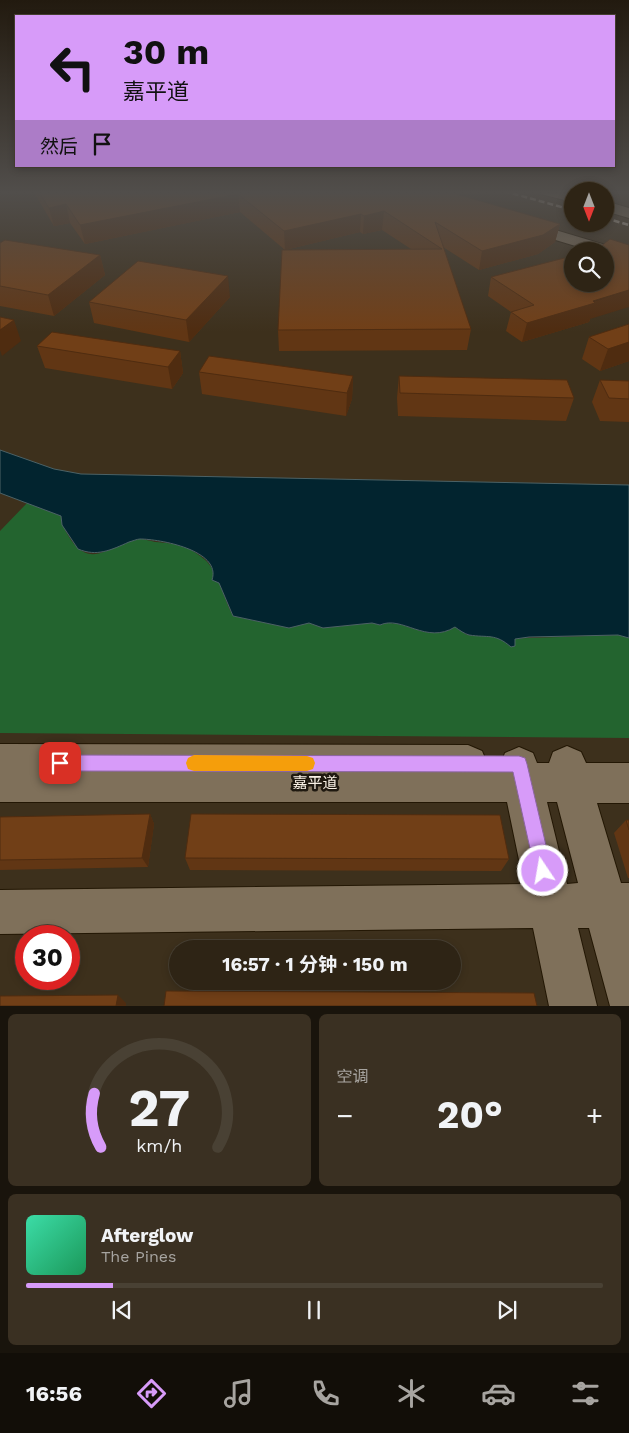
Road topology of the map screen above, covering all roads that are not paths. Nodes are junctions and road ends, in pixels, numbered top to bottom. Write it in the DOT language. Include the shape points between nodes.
graph roads {
  1 [pos="564,238"];
  2 [pos="629,257"];
  3 [pos="0,763"];
  4 [pos="629,764"];
  5 [pos="569,773"];
  6 [pos="521,774"];
  7 [pos="0,782"];
  8 [pos="629,782"];
  9 [pos="617,905"];
  10 [pos="551,906"];
  11 [pos="0,912"];
  12 [pos="629,993"];
  13 [pos="574,1006"];
  1 -- 2 [label="street"];
  3 -- 6 [label="street, 嘉平道"];
  4 -- 5 [label="street, 嘉平道"];
  5 -- 6 [label="street, 嘉平道"];
  5 -- 8 [label="street, 嘉平道"];
  5 -- 9 [label="street"];
  6 -- 7 [label="street, 嘉平道"];
  6 -- 10 [label="street"];
  9 -- 10 [label="street"];
  9 -- 12 [label="street"];
  10 -- 11 [label="street"];
  10 -- 13 [label="street"];
}
